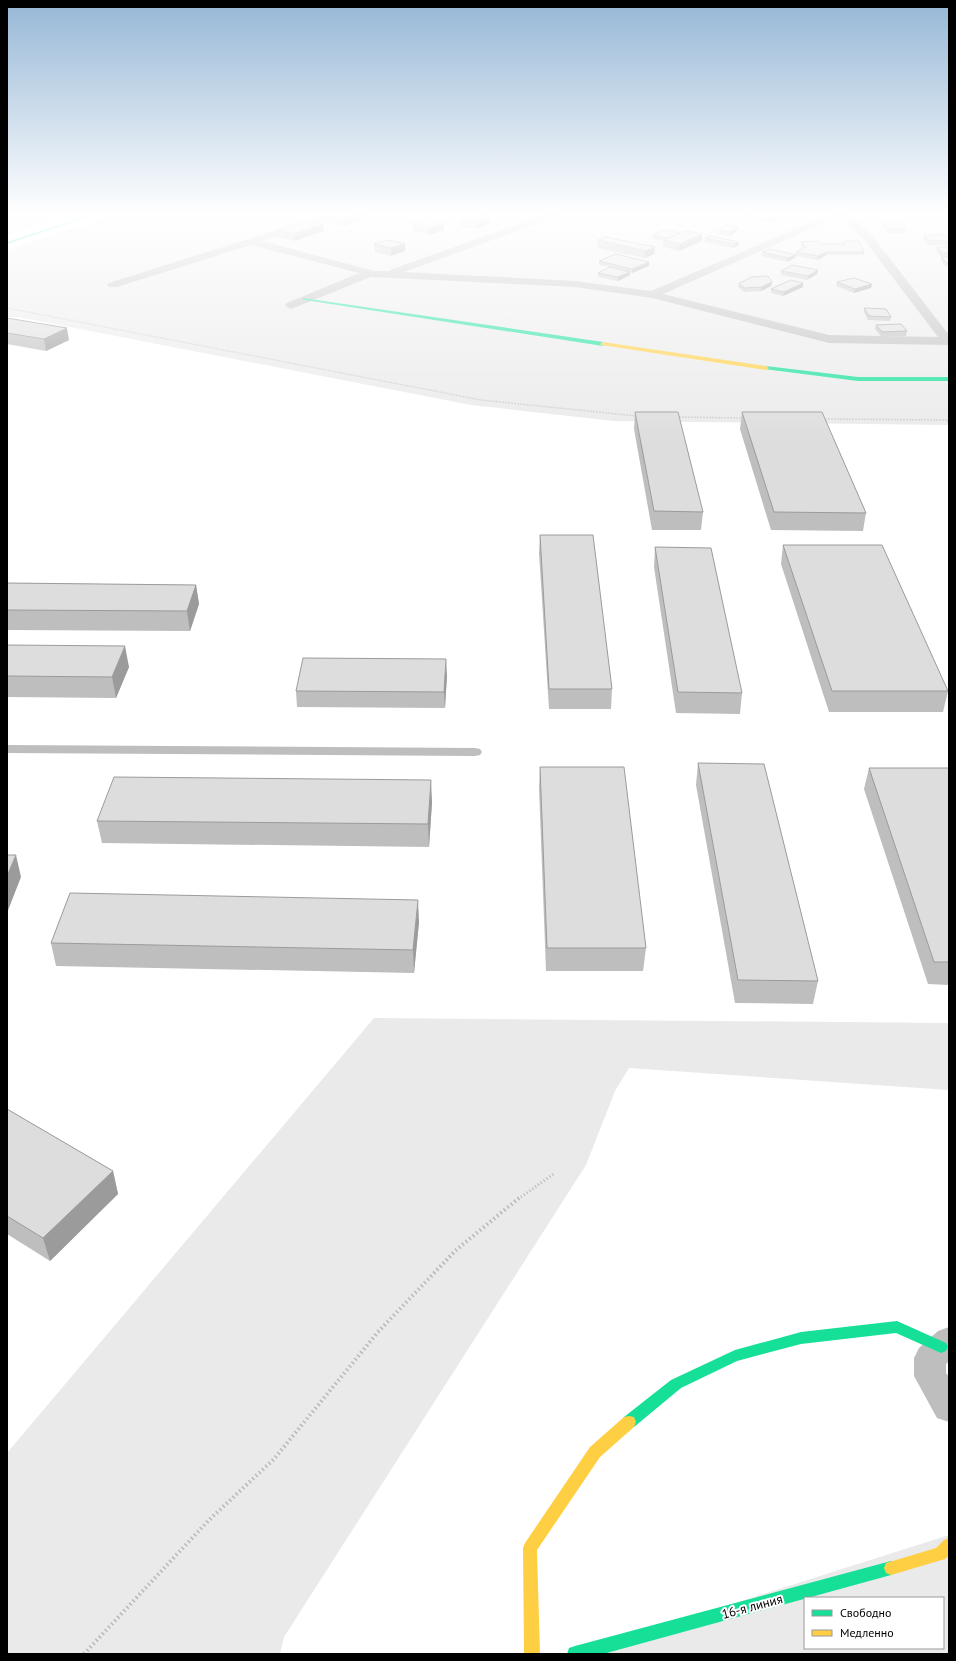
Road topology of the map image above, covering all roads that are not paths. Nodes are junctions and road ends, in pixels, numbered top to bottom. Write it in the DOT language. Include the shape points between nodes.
graph roads {
  1 [pos="327,291"];
  2 [pos="625,291"];
  3 [pos="660,291"];
  4 [pos="909,291"];
  5 [pos="652,294"];
  6 [pos="306,299"];
  7 [pos="291,305"];
  8 [pos="948,341"];
  9 [pos="949,379"];
  10 [pos="7,749"];
  11 [pos="475,752"];
  12 [pos="945,1344"];
  13 [pos="949,1407"];
  14 [pos="949,1545"];
  15 [pos="532,1654"];
  16 [pos="575,1654"];
  1 -- 6 [label="street"];
  2 -- 5 [label="street"];
  3 -- 5 [label="street"];
  4 -- 8 [label="street"];
  5 -- 8 [label="street" via="829,339"];
  6 -- 7 [label="street"];
  6 -- 9 [label="street" via="806,374 858,379"];
  10 -- 11 [label="lane"];
  12 -- 13 [label="street" via="930,1358 930,1376"];
  12 -- 15 [label="street" via="897,1327 801,1338 735,1356 676,1384 636,1414 595,1452 530,1548"];
  14 -- 16 [label="street, 16-я линия" via="940,1554"];
}
